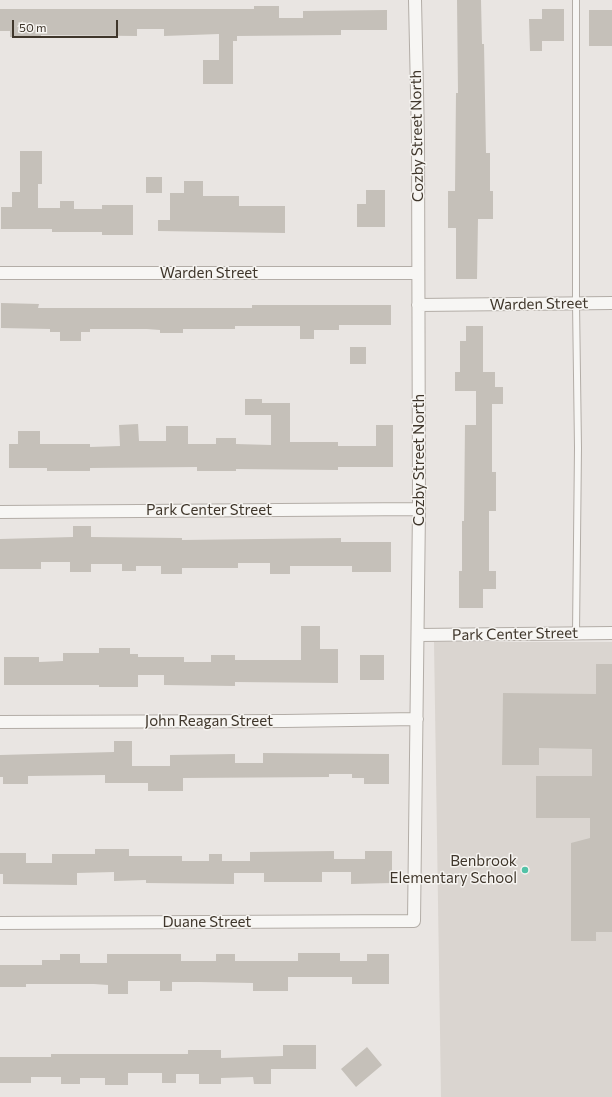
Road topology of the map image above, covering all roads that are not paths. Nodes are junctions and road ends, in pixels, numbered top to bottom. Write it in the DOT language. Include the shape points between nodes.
graph roads {
  1 [pos="415,0"];
  2 [pos="576,0"];
  3 [pos="0,273"];
  4 [pos="418,273"];
  5 [pos="576,303"];
  6 [pos="612,303"];
  7 [pos="418,305"];
  8 [pos="419,509"];
  9 [pos="0,512"];
  10 [pos="576,633"];
  11 [pos="612,633"];
  12 [pos="419,635"];
  13 [pos="417,719"];
  14 [pos="0,722"];
  15 [pos="414,921"];
  16 [pos="0,923"];
  1 -- 4 [label="street, Cozby Street North"];
  2 -- 5 [label="lane"];
  3 -- 4 [label="street, Warden Street"];
  4 -- 7 [label="street, Cozby Street North"];
  5 -- 6 [label="street, Warden Street"];
  5 -- 7 [label="street, Warden Street"];
  5 -- 10 [label="lane"];
  7 -- 8 [label="street, Cozby Street North"];
  8 -- 9 [label="street, Park Center Street"];
  8 -- 12 [label="street, Cozby Street North"];
  10 -- 11 [label="street, Park Center Street"];
  10 -- 12 [label="street, Park Center Street"];
  12 -- 13 [label="street, Cozby Street North"];
  13 -- 14 [label="street, John Reagan Street"];
  13 -- 15 [label="street, Cozby Street North"];
  15 -- 16 [label="street, Duane Street"];
}
